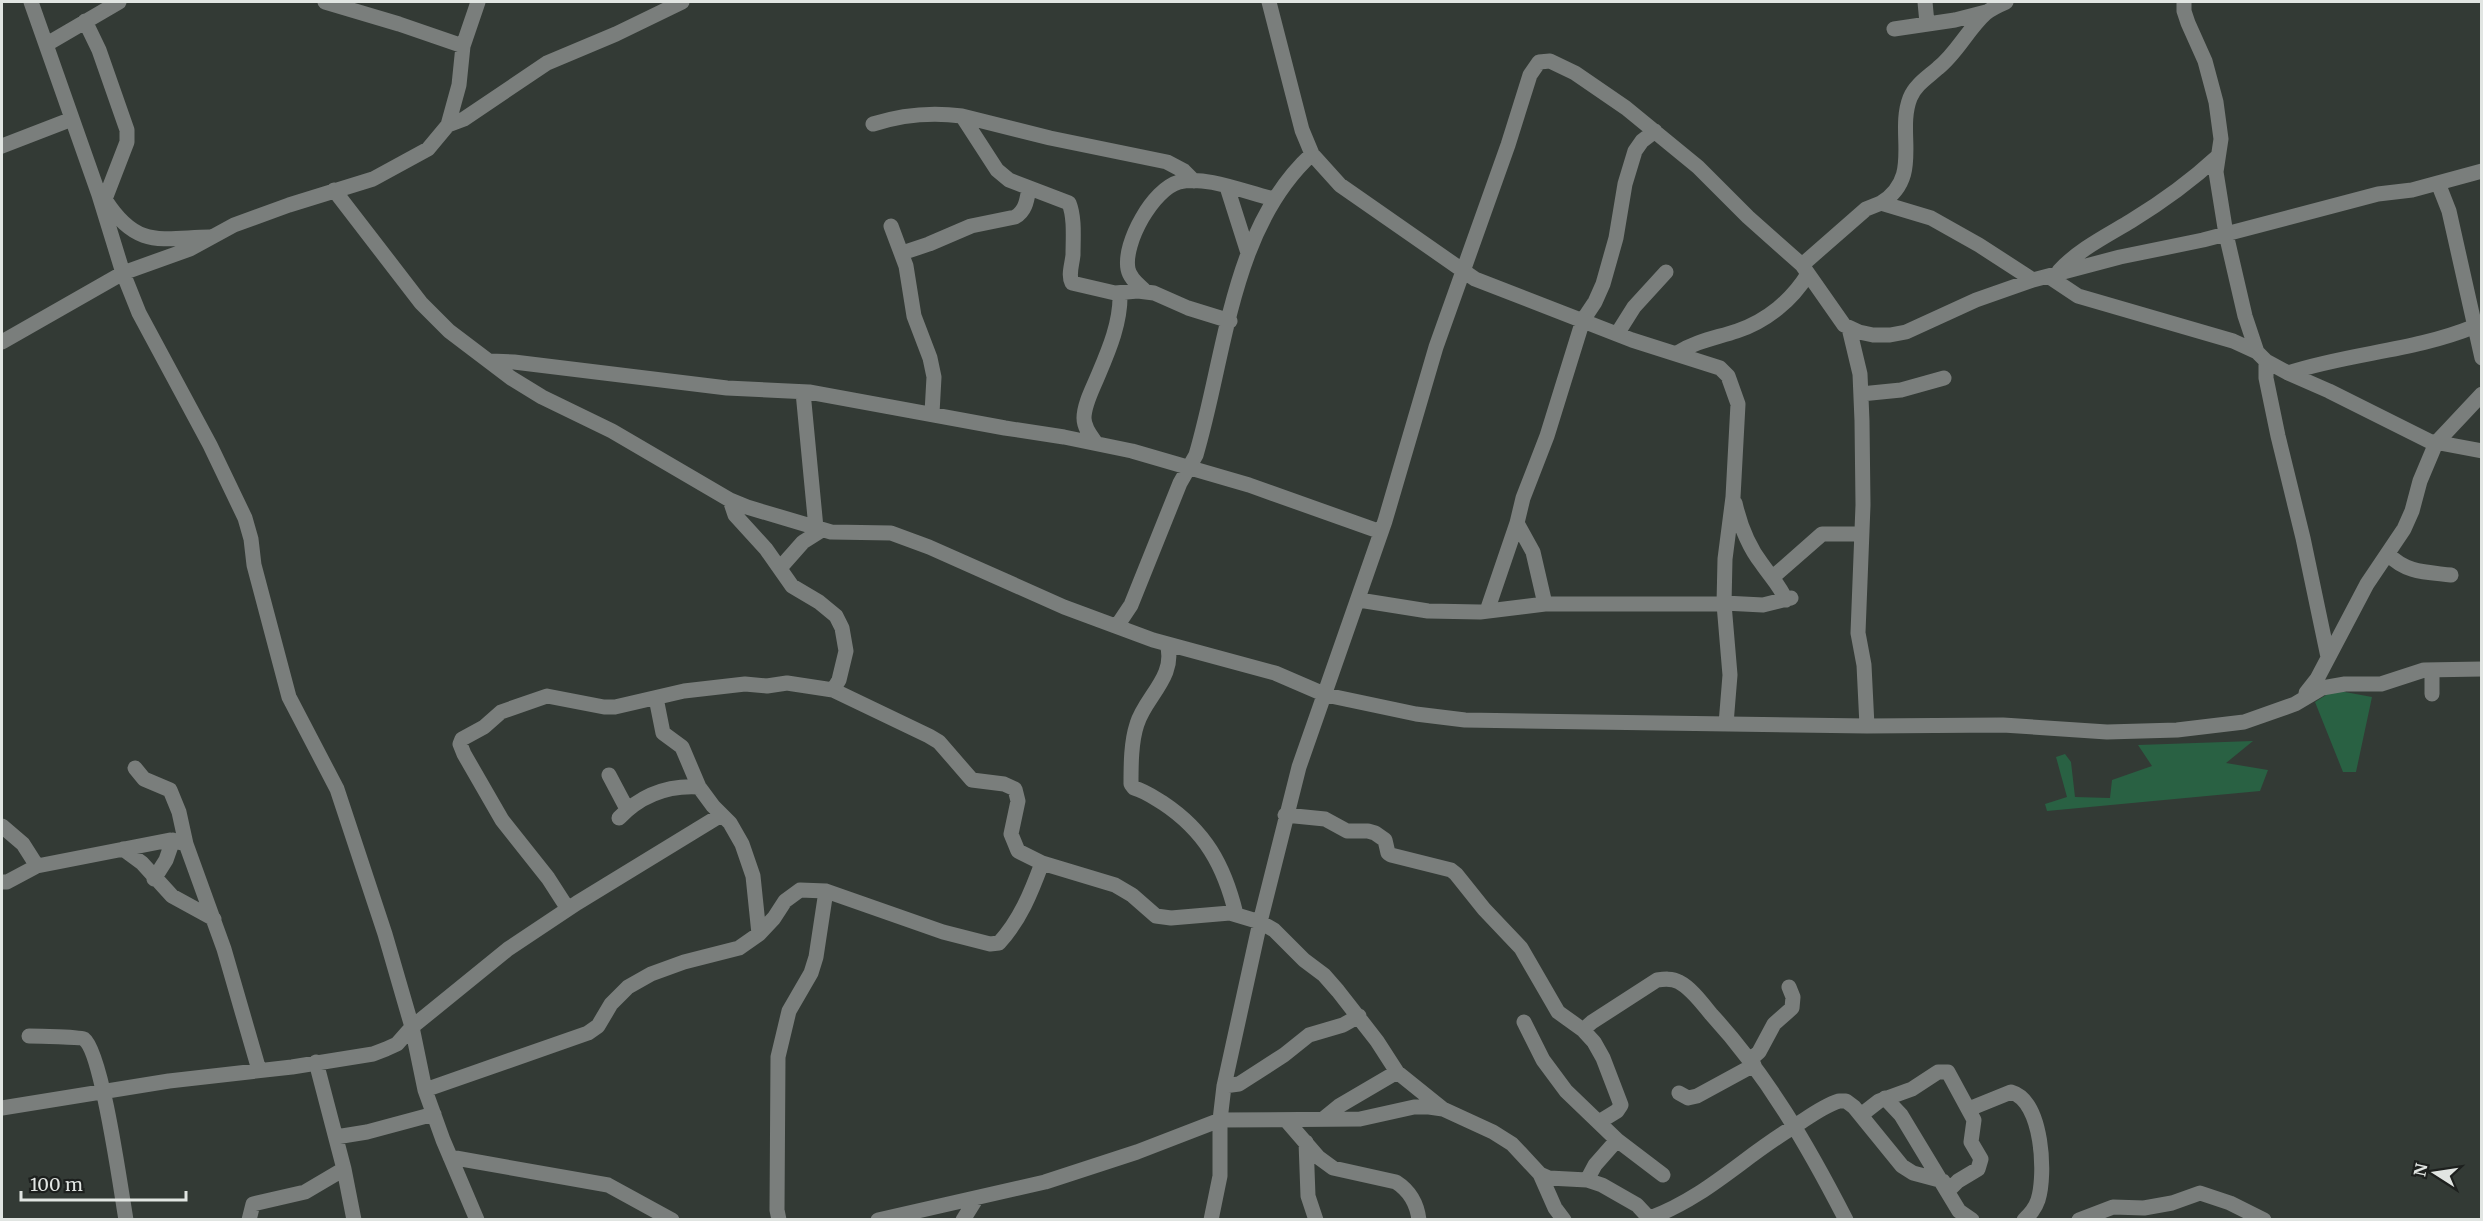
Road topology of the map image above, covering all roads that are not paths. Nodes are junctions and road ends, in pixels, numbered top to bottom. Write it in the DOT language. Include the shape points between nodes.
graph roads {
  1 [pos="31,2"];
  2 [pos="119,2"];
  3 [pos="325,2"];
  4 [pos="478,2"];
  5 [pos="682,2"];
  6 [pos="1269,2"];
  7 [pos="1925,2"];
  8 [pos="2006,2"];
  9 [pos="2184,2"];
  10 [pos="1987,12"];
  11 [pos="85,21"];
  12 [pos="1927,23"];
  13 [pos="1894,29"];
  14 [pos="47,44"];
  15 [pos="462,46"];
  16 [pos="962,116"];
  17 [pos="72,119"];
  18 [pos="873,124"];
  19 [pos="448,125"];
  20 [pos="1655,131"];
  21 [pos="2,146"];
  22 [pos="1312,154"];
  23 [pos="2217,157"];
  24 [pos="2481,171"];
  25 [pos="1194,181"];
  26 [pos="2438,183"];
  27 [pos="1227,187"];
  28 [pos="1029,188"];
  29 [pos="334,190"];
  30 [pos="102,197"];
  31 [pos="1274,199"];
  32 [pos="1881,203"];
  33 [pos="891,226"];
  34 [pos="2226,234"];
  35 [pos="213,237"];
  36 [pos="902,253"];
  37 [pos="1248,253"];
  38 [pos="1805,269"];
  39 [pos="1463,271"];
  40 [pos="1666,272"];
  41 [pos="123,273"];
  42 [pos="2052,274"];
  43 [pos="2033,280"];
  44 [pos="1145,291"];
  45 [pos="1120,294"];
  46 [pos="1582,320"];
  47 [pos="1230,321"];
  48 [pos="2473,327"];
  49 [pos="1849,328"];
  50 [pos="1617,334"];
  51 [pos="2,342"];
  52 [pos="1677,353"];
  53 [pos="2261,356"];
  54 [pos="2481,358"];
  55 [pos="490,362"];
  56 [pos="2288,373"];
  57 [pos="1944,378"];
  58 [pos="803,392"];
  59 [pos="1861,394"];
  60 [pos="2481,394"];
  61 [pos="932,413"];
  62 [pos="1096,443"];
  63 [pos="2436,443"];
  64 [pos="2481,451"];
  65 [pos="1188,469"];
  66 [pos="1733,497"];
  67 [pos="730,500"];
  68 [pos="1517,523"];
  69 [pos="819,529"];
  70 [pos="1381,532"];
  71 [pos="1861,534"];
  72 [pos="2388,554"];
  73 [pos="780,568"];
  74 [pos="2451,575"];
  75 [pos="1773,577"];
  76 [pos="1359,600"];
  77 [pos="1545,604"];
  78 [pos="1724,604"];
  79 [pos="1487,611"];
  80 [pos="1117,626"];
  81 [pos="1167,645"];
  82 [pos="2328,657"];
  83 [pos="2481,669"];
  84 [pos="2432,670"];
  85 [pos="833,690"];
  86 [pos="2432,694"];
  87 [pos="1326,695"];
  88 [pos="656,698"];
  89 [pos="2303,698"];
  90 [pos="1726,724"];
  91 [pos="1867,726"];
  92 [pos="135,768"];
  93 [pos="609,776"];
  94 [pos="699,787"];
  95 [pos="721,815"];
  96 [pos="1285,815"];
  97 [pos="2,826"];
  98 [pos="179,842"];
  99 [pos="123,849"];
  100 [pos="1042,863"];
  101 [pos="37,866"];
  102 [pos="154,879"];
  103 [pos="2,882"];
  104 [pos="826,891"];
  105 [pos="568,909"];
  106 [pos="1236,914"];
  107 [pos="214,919"];
  108 [pos="1260,922"];
  109 [pos="759,934"];
  110 [pos="1789,987"];
  111 [pos="1359,1016"];
  112 [pos="1524,1022"];
  113 [pos="412,1027"];
  114 [pos="1583,1029"];
  115 [pos="29,1036"];
  116 [pos="316,1062"];
  117 [pos="1752,1062"];
  118 [pos="259,1070"];
  119 [pos="1397,1072"];
  120 [pos="1224,1086"];
  121 [pos="425,1090"];
  122 [pos="105,1091"];
  123 [pos="1679,1093"];
  124 [pos="1885,1098"];
  125 [pos="2,1108"];
  126 [pos="1443,1108"];
  127 [pos="1969,1109"];
  128 [pos="434,1114"];
  129 [pos="1861,1114"];
  130 [pos="1323,1119"];
  131 [pos="1220,1120"];
  132 [pos="1286,1120"];
  133 [pos="1599,1122"];
  134 [pos="1794,1126"];
  135 [pos="336,1137"];
  136 [pos="1617,1140"];
  137 [pos="1306,1142"];
  138 [pos="450,1157"];
  139 [pos="344,1169"];
  140 [pos="1540,1174"];
  141 [pos="1663,1175"];
  142 [pos="1587,1180"];
  143 [pos="1945,1186"];
  144 [pos="976,1199"];
  145 [pos="2126,1213"];
  146 [pos="907,1217"];
  147 [pos="1651,1219"];
  148 [pos="126,1220"];
  149 [pos="249,1220"];
  150 [pos="354,1220"];
  151 [pos="477,1220"];
  152 [pos="672,1220"];
  153 [pos="779,1220"];
  154 [pos="878,1220"];
  155 [pos="963,1220"];
  156 [pos="1210,1220"];
  157 [pos="1316,1220"];
  158 [pos="1419,1220"];
  159 [pos="1564,1220"];
  160 [pos="1846,1220"];
  161 [pos="1972,1220"];
  162 [pos="2024,1220"];
  163 [pos="2079,1220"];
  164 [pos="2264,1220"];
  1 -- 14 [label="street"];
  2 -- 11 [label="street"];
  3 -- 15 [label="street"];
  4 -- 15 [label="street"];
  5 -- 19 [label="street" via="547,63 464,119"];
  6 -- 22 [label="street" via="1288,85"];
  7 -- 12 [label="street"];
  8 -- 10 [label="street"];
  9 -- 23 [label="street" via="2216,102 2221,139"];
  10 -- 12 [label="street"];
  10 -- 32 [label="street" via="1959,48 1912,93 1907,113 1905,170 1892,197"];
  11 -- 14 [label="street"];
  11 -- 30 [label="street" via="127,130 127,142"];
  12 -- 13 [label="street"];
  14 -- 17 [label="street"];
  15 -- 19 [label="street" via="459,85"];
  16 -- 18 [label="street" via="896,117"];
  16 -- 25 [label="street" via="1167,162"];
  16 -- 28 [label="street" via="997,170"];
  17 -- 21 [label="street"];
  17 -- 30 [label="street"];
  19 -- 29 [label="street" via="428,149 373,179"];
  20 -- 38 [label="street"];
  20 -- 39 [label="street" via="1575,73 1550,61 1539,62 1530,75"];
  20 -- 46 [label="street" via="1635,151 1603,284"];
  22 -- 31 [label="street"];
  22 -- 39 [label="street" via="1340,185"];
  23 -- 34 [label="street"];
  23 -- 42 [label="street" via="2173,193"];
  24 -- 26 [label="street"];
  25 -- 27 [label="street"];
  25 -- 44 [label="street" via="1180,182 1161,192 1133,237 1128,266 1134,281"];
  26 -- 34 [label="street" via="2378,194"];
  26 -- 48 [label="street" via="2449,211"];
  27 -- 31 [label="street"];
  27 -- 37 [label="street"];
  28 -- 36 [label="street" via="1026,204 1016,217 970,226"];
  28 -- 45 [label="street" via="1069,203 1071,281"];
  29 -- 35 [label="street" via="234,225"];
  29 -- 55 [label="street" via="436,320"];
  30 -- 35 [label="street" via="132,231 149,238"];
  30 -- 41 [label="street"];
  31 -- 37 [label="street"];
  32 -- 38 [label="street" via="1866,209"];
  32 -- 43 [label="street" via="1931,218"];
  33 -- 36 [label="street"];
  34 -- 42 [label="street"];
  34 -- 53 [label="street" via="2245,316"];
  35 -- 41 [label="street"];
  36 -- 61 [label="street" via="914,316 934,377"];
  37 -- 47 [label="street"];
  38 -- 49 [label="street"];
  38 -- 52 [label="street" via="1800,286 1766,318 1701,340"];
  39 -- 46 [label="street" via="1486,284"];
  39 -- 70 [label="street" via="1433,356"];
  40 -- 50 [label="street" via="1634,307"];
  41 -- 51 [label="street"];
  41 -- 113 [label="street" via="147,330 245,518 289,698 337,789"];
  42 -- 43 [label="street"];
  42 -- 53 [label="street" via="2078,296 2233,341"];
  43 -- 49 [label="street" via="1976,300 1906,332 1873,335"];
  44 -- 45 [label="street"];
  44 -- 47 [label="street"];
  45 -- 62 [label="street" via="1115,329 1084,417"];
  46 -- 50 [label="street"];
  46 -- 68 [label="street"];
  47 -- 65 [label="street" via="1207,420"];
  48 -- 54 [label="street"];
  48 -- 56 [label="street"];
  49 -- 59 [label="street"];
  50 -- 52 [label="street"];
  52 -- 66 [label="street" via="1720,368 1732,385 1738,404"];
  53 -- 56 [label="street"];
  53 -- 82 [label="street"];
  55 -- 58 [label="street" via="717,387"];
  55 -- 67 [label="street" via="542,397 612,431"];
  56 -- 63 [label="street"];
  57 -- 59 [label="street" via="1901,390"];
  58 -- 61 [label="street"];
  58 -- 69 [label="street"];
  59 -- 71 [label="street"];
  60 -- 63 [label="street"];
  61 -- 62 [label="street"];
  62 -- 65 [label="street"];
  63 -- 64 [label="street"];
  63 -- 72 [label="street" via="2409,519"];
  65 -- 70 [label="street" via="1249,485"];
  65 -- 80 [label="street" via="1131,605"];
  66 -- 75 [label="street" via="1747,540"];
  66 -- 78 [label="street"];
  67 -- 69 [label="street"];
  67 -- 73 [label="street" via="735,515"];
  68 -- 77 [label="street" via="1533,552"];
  68 -- 79 [label="street"];
  69 -- 73 [label="street"];
  69 -- 80 [label="street" via="891,533"];
  70 -- 76 [label="street"];
  71 -- 75 [label="street" via="1822,534"];
  71 -- 91 [label="street" via="1858,633"];
  72 -- 74 [label="street" via="2399,565 2412,570"];
  72 -- 82 [label="street" via="2367,584"];
  73 -- 85 [label="street" via="794,589 819,602 836,616 842,628 845,661"];
  75 -- 78 [label="street" via="1789,599 1763,605"];
  76 -- 79 [label="street" via="1428,610"];
  76 -- 87 [label="street"];
  77 -- 78 [label="street"];
  77 -- 79 [label="street"];
  78 -- 90 [label="street" via="1730,656"];
  80 -- 81 [label="street"];
  81 -- 87 [label="street" via="1275,673"];
  81 -- 106 [label="street" via="1169,658 1164,678 1144,706 1137,724 1131,784 1184,818 1210,847"];
  82 -- 89 [label="street"];
  83 -- 84 [label="street"];
  84 -- 86 [label="street"];
  84 -- 89 [label="street" via="2381,684 2322,688"];
  85 -- 88 [label="street" via="787,683 745,684"];
  85 -- 100 [label="street" via="939,742 972,780 992,781 1015,789 1018,801 1012,840 1018,851"];
  87 -- 90 [label="street" via="1465,720"];
  87 -- 96 [label="street"];
  88 -- 94 [label="street" via="663,733 682,747"];
  88 -- 105 [label="street" via="604,707 548,696 501,712 484,727 462,738 460,744 502,820"];
  89 -- 91 [label="street" via="2244,722 2177,730"];
  90 -- 91 [label="street"];
  92 -- 98 [label="street" via="144,779 170,790 179,812"];
  93 -- 94 [label="street" via="623,813 654,793"];
  94 -- 95 [label="street"];
  95 -- 105 [label="street"];
  95 -- 109 [label="street" via="737,834 749,861"];
  96 -- 108 [label="street"];
  96 -- 114 [label="street" via="1325,819 1347,831 1376,833 1385,840 1390,855 1451,870 1517,942 1558,1012"];
  97 -- 101 [label="street" via="23,844"];
  98 -- 99 [label="street"];
  98 -- 102 [label="street"];
  98 -- 107 [label="street"];
  99 -- 101 [label="street"];
  99 -- 102 [label="street" via="142,863"];
  100 -- 104 [label="street" via="1027,903 999,943 943,932"];
  100 -- 106 [label="street" via="1115,885 1162,917"];
  101 -- 103 [label="street"];
  102 -- 107 [label="street" via="172,896"];
  104 -- 109 [label="street" via="809,889 793,894"];
  104 -- 153 [label="street" via="816,957 789,1011 778,1057"];
  105 -- 113 [label="street" via="490,962"];
  106 -- 108 [label="street"];
  107 -- 118 [label="street"];
  108 -- 111 [label="street" via="1324,975"];
  108 -- 120 [label="street"];
  109 -- 121 [label="street" via="740,948 673,966 628,987 588,1033"];
  110 -- 117 [label="street" via="1792,1008 1774,1024"];
  111 -- 119 [label="street"];
  111 -- 120 [label="street" via="1309,1035 1239,1084"];
  112 -- 133 [label="street" via="1556,1079"];
  113 -- 116 [label="street" via="397,1044 377,1052"];
  113 -- 121 [label="street"];
  114 -- 117 [label="street" via="1643,988 1667,979 1682,983"];
  114 -- 133 [label="street" via="1604,1058 1620,1105"];
  115 -- 122 [label="street" via="84,1039 90,1045"];
  116 -- 118 [label="street"];
  116 -- 135 [label="street"];
  117 -- 123 [label="street" via="1697,1096 1688,1098"];
  117 -- 134 [label="street"];
  118 -- 122 [label="street"];
  119 -- 126 [label="street"];
  119 -- 130 [label="street"];
  120 -- 131 [label="street"];
  121 -- 128 [label="street"];
  122 -- 125 [label="street"];
  122 -- 148 [label="street"];
  124 -- 127 [label="street" via="1912,1089 1943,1071 1950,1074"];
  124 -- 129 [label="street"];
  124 -- 143 [label="street" via="1901,1115"];
  126 -- 130 [label="street" via="1414,1107 1360,1119"];
  126 -- 140 [label="street" via="1512,1144"];
  127 -- 143 [label="street" via="1974,1122 1971,1142 1981,1163"];
  127 -- 162 [label="street" via="2011,1092 2030,1107 2039,1144 2041,1181 2036,1204"];
  128 -- 135 [label="street"];
  128 -- 138 [label="street"];
  129 -- 134 [label="street" via="1851,1103 1839,1101"];
  129 -- 143 [label="street" via="1902,1166"];
  130 -- 132 [label="street"];
  131 -- 132 [label="street"];
  131 -- 144 [label="street" via="1081,1172"];
  131 -- 156 [label="street" via="1220,1176"];
  132 -- 137 [label="street"];
  133 -- 136 [label="street"];
  134 -- 147 [label="street" via="1702,1193"];
  134 -- 160 [label="street"];
  135 -- 139 [label="street"];
  136 -- 141 [label="street"];
  136 -- 142 [label="street"];
  137 -- 157 [label="street" via="1308,1196"];
  137 -- 158 [label="street" via="1333,1168 1402,1186 1409,1191"];
  138 -- 151 [label="street"];
  138 -- 152 [label="street" via="608,1185"];
  139 -- 149 [label="street" via="305,1192 253,1204"];
  139 -- 150 [label="street"];
  140 -- 142 [label="street"];
  140 -- 159 [label="street"];
  142 -- 147 [label="street" via="1614,1190"];
  143 -- 161 [label="street" via="1962,1214"];
  144 -- 146 [label="street"];
  144 -- 155 [label="street"];
  145 -- 163 [label="street" via="2105,1209"];
  145 -- 164 [label="street" via="2200,1193"];
  146 -- 154 [label="street"];
}
